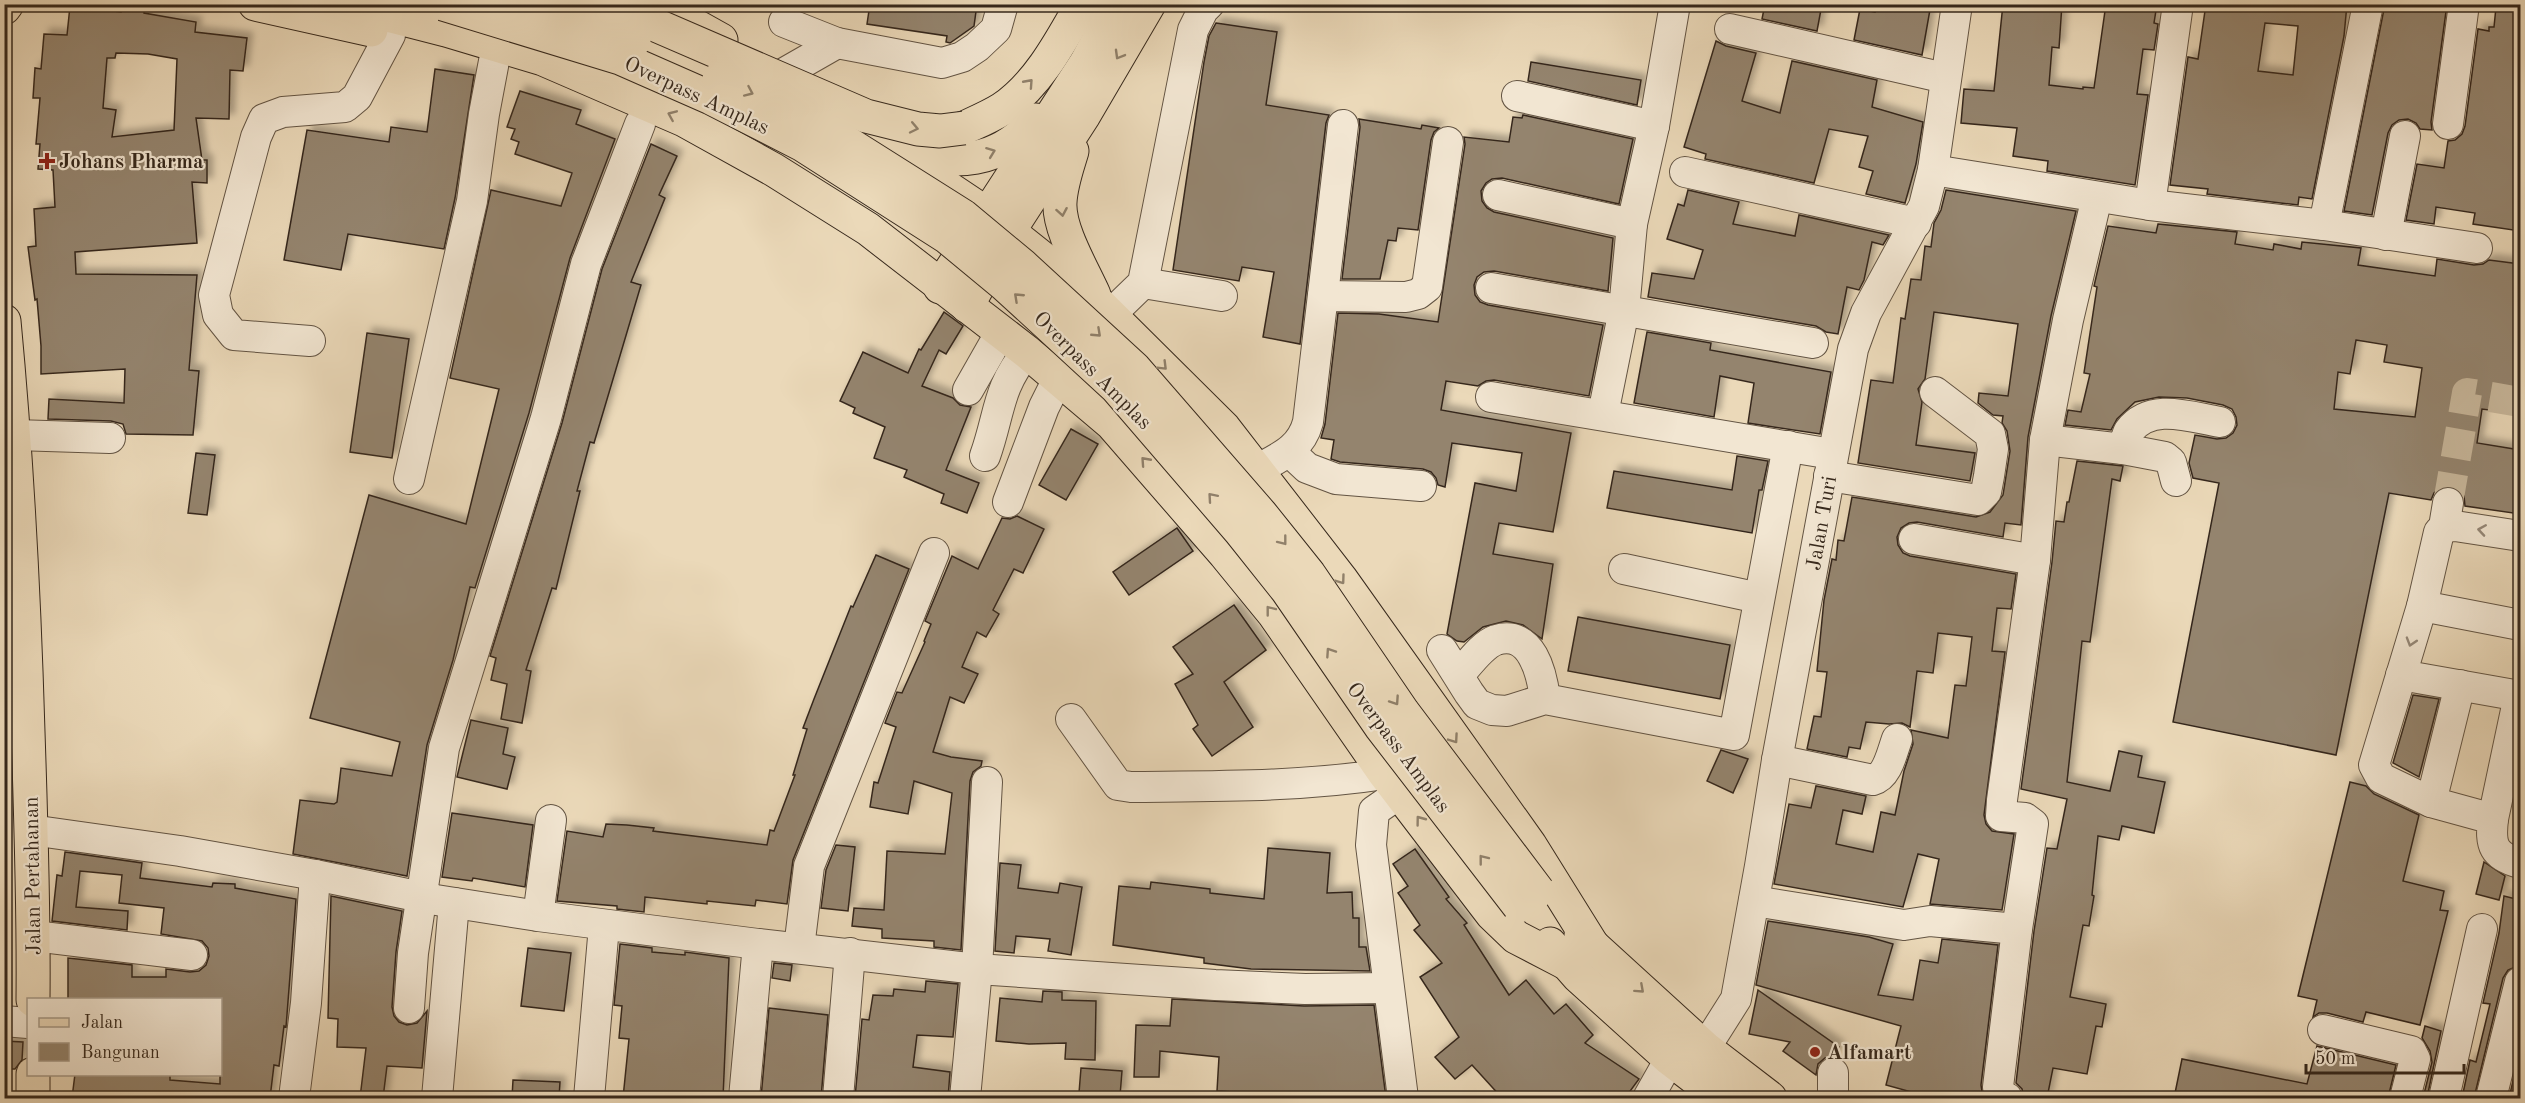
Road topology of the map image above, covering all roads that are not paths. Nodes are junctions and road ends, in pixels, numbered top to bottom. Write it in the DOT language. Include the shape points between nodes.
graph roads {
  1 [pos="255,4"];
  2 [pos="345,4"];
  3 [pos="442,4"];
  4 [pos="540,4"];
  5 [pos="607,4"];
  6 [pos="650,4"];
  7 [pos="1003,4"];
  8 [pos="1082,4"];
  9 [pos="1118,4"];
  10 [pos="1149,4"];
  11 [pos="1209,4"];
  12 [pos="1675,4"];
  13 [pos="1957,4"];
  14 [pos="2178,4"];
  15 [pos="2368,4"];
  16 [pos="2464,4"];
  17 [pos="784,22"];
  18 [pos="1730,29"];
  19 [pos="390,35"];
  20 [pos="837,43"];
  21 [pos="494,61"];
  22 [pos="1086,63"];
  23 [pos="781,75"];
  24 [pos="1945,78"];
  25 [pos="1516,96"];
  26 [pos="1084,115"];
  27 [pos="640,124"];
  28 [pos="2448,124"];
  29 [pos="1343,125"];
  30 [pos="1654,126"];
  31 [pos="2405,136"];
  32 [pos="1448,142"];
  33 [pos="893,150"];
  34 [pos="1933,170"];
  35 [pos="1685,172"];
  36 [pos="1498,195"];
  37 [pos="2097,196"];
  38 [pos="2150,205"];
  39 [pos="998,222"];
  40 [pos="1916,223"];
  41 [pos="1632,224"];
  42 [pos="2324,225"];
  43 [pos="2386,235"];
  44 [pos="2477,248"];
  45 [pos="930,279"];
  46 [pos="1143,284"];
  47 [pos="1491,288"];
  48 [pos="1222,296"];
  49 [pos="1323,296"];
  50 [pos="967,306"];
  51 [pos="1103,307"];
  52 [pos="1624,310"];
  53 [pos="4,321"];
  54 [pos="1001,332"];
  55 [pos="310,341"];
  56 [pos="1813,343"];
  57 [pos="1028,352"];
  58 [pos="1058,379"];
  59 [pos="968,390"];
  60 [pos="1935,392"];
  61 [pos="1491,397"];
  62 [pos="1603,414"];
  63 [pos="2220,422"];
  64 [pos="15,435"];
  65 [pos="110,438"];
  66 [pos="2046,440"];
  67 [pos="1788,446"];
  68 [pos="2123,450"];
  69 [pos="1290,452"];
  70 [pos="985,456"];
  71 [pos="1831,465"];
  72 [pos="1258,470"];
  73 [pos="409,479"];
  74 [pos="2176,481"];
  75 [pos="1421,486"];
  76 [pos="1008,502"];
  77 [pos="2520,536"];
  78 [pos="1914,539"];
  79 [pos="934,553"];
  80 [pos="2035,560"];
  81 [pos="1624,569"];
  82 [pos="1758,598"];
  83 [pos="2422,606"];
  84 [pos="2520,625"];
  85 [pos="1442,650"];
  86 [pos="1459,675"];
  87 [pos="2401,675"];
  88 [pos="2460,685"];
  89 [pos="2520,696"];
  90 [pos="1545,699"];
  91 [pos="1071,719"];
  92 [pos="1734,735"];
  93 [pos="1897,739"];
  94 [pos="1779,752"];
  95 [pos="987,782"];
  96 [pos="1392,783"];
  97 [pos="2431,802"];
  98 [pos="2493,819"];
  99 [pos="550,820"];
  100 [pos="31,830"];
  101 [pos="2520,863"];
  102 [pos="315,875"];
  103 [pos="422,896"];
  104 [pos="1529,898"];
  105 [pos="1754,901"];
  106 [pos="454,903"];
  107 [pos="538,916"];
  108 [pos="604,926"];
  109 [pos="2482,929"];
  110 [pos="2017,930"];
  111 [pos="34,936"];
  112 [pos="758,944"];
  113 [pos="799,948"];
  114 [pos="1596,951"];
  115 [pos="850,953"];
  116 [pos="192,955"];
  117 [pos="1564,962"];
  118 [pos="977,969"];
  119 [pos="2520,982"];
  120 [pos="1388,988"];
  121 [pos="33,998"];
  122 [pos="409,1008"];
  123 [pos="2463,1013"];
  124 [pos="4,1021"];
  125 [pos="27,1023"];
  126 [pos="2508,1026"];
  127 [pos="2323,1030"];
  128 [pos="1706,1048"];
  129 [pos="1670,1059"];
  130 [pos="33,1076"];
  131 [pos="33,1098"];
  132 [pos="294,1098"];
  133 [pos="437,1098"];
  134 [pos="589,1098"];
  135 [pos="744,1098"];
  136 [pos="838,1098"];
  137 [pos="965,1098"];
  138 [pos="1403,1098"];
  139 [pos="1648,1098"];
  140 [pos="1721,1098"];
  141 [pos="1770,1098"];
  142 [pos="2007,1098"];
  143 [pos="2405,1098"];
  144 [pos="2444,1098"];
  145 [pos="2491,1098"];
  1 -- 19 [label="main road"];
  45 -- 2 [label="main road, one-way" via="868,229 684,120 543,59"];
  104 -- 3 [label="main road, Overpass Amplas, one-way, bridge" via="1381,727 1287,590 1116,387 947,237 803,145 711,98 620,58"];
  4 -- 104 [label="main road, Overpass Amplas, one-way, bridge" via="811,120 963,216 1022,265 1135,369 1261,514 1309,574"];
  5 -- 8 [label="main road, one-way, bridge" via="866,116 940,131 964,128 1003,109 1029,84 1059,45"];
  6 -- 23 [label="main road"];
  7 -- 20 [label="street" via="996,29 962,57 942,63"];
  9 -- 22 [label="main road"];
  10 -- 26 [label="main road, one-way"];
  11 -- 46 [label="street" via="1193,30"];
  12 -- 30 [label="street"];
  13 -- 24 [label="street, Jalan Turi"];
  14 -- 38 [label="street"];
  15 -- 42 [label="street"];
  16 -- 28 [label="street"];
  17 -- 20 [label="street"];
  18 -- 24 [label="street"];
  19 -- 21 [label="main road"];
  19 -- 55 [label="street" via="357,98 345,106 283,112 264,119 217,283 214,295 218,315 234,335"];
  20 -- 23 [label="street"];
  21 -- 27 [label="main road"];
  21 -- 73 [label="street" via="472,201"];
  33 -- 22 [label="main road, one-way" via="964,160 992,153 1019,139"];
  22 -- 39 [label="main road"];
  23 -- 33 [label="main road"];
  24 -- 34 [label="street, Jalan Turi"];
  25 -- 30 [label="street"];
  26 -- 39 [label="main road"];
  26 -- 51 [label="main road, one-way" via="1063,179 1059,205 1066,233"];
  27 -- 45 [label="main road" via="718,160"];
  27 -- 103 [label="street" via="586,264 546,418 444,748"];
  29 -- 49 [label="street"];
  30 -- 41 [label="street"];
  31 -- 43 [label="street"];
  32 -- 49 [label="street" via="1427,287 1406,297"];
  33 -- 39 [label="main road"];
  34 -- 37 [label="street"];
  34 -- 40 [label="street, Jalan Turi"];
  35 -- 40 [label="street"];
  36 -- 41 [label="street"];
  37 -- 38 [label="street"];
  37 -- 66 [label="street" via="2067,320"];
  38 -- 42 [label="street"];
  39 -- 45 [label="main road"];
  39 -- 50 [label="main road"];
  39 -- 51 [label="main road"];
  40 -- 71 [label="street, Jalan Turi" via="1866,313 1853,349"];
  41 -- 52 [label="street"];
  42 -- 43 [label="street"];
  43 -- 44 [label="street"];
  45 -- 50 [label="main road"];
  46 -- 48 [label="street"];
  46 -- 51 [label="street"];
  47 -- 52 [label="street"];
  49 -- 69 [label="street" via="1308,422 1305,434"];
  50 -- 54 [label="main road"];
  51 -- 72 [label="main road, one-way" via="1224,428"];
  52 -- 56 [label="street"];
  52 -- 62 [label="street"];
  53 -- 64 [label="main road, Jalan Pertahanan"];
  54 -- 57 [label="main road"];
  54 -- 59 [label="street"];
  57 -- 58 [label="main road"];
  57 -- 70 [label="street" via="1012,369 1004,388"];
  58 -- 76 [label="street"];
  96 -- 58 [label="main road, one-way" via="1274,614 1225,554 1112,424"];
  60 -- 71 [label="street" via="1989,434 1993,449 1989,476 1986,492 1978,500"];
  61 -- 62 [label="street"];
  62 -- 67 [label="street"];
  63 -- 68 [label="street" via="2164,412 2150,415 2129,432"];
  64 -- 65 [label="street"];
  64 -- 100 [label="main road, Jalan Pertahanan"];
  66 -- 68 [label="street"];
  66 -- 80 [label="street"];
  67 -- 71 [label="street"];
  67 -- 82 [label="street"];
  68 -- 74 [label="street" via="2165,457 2171,462"];
  69 -- 72 [label="street"];
  69 -- 75 [label="street" via="1307,468 1336,479"];
  71 -- 94 [label="street, Jalan Turi"];
  72 -- 114 [label="main road, one-way" via="1341,579 1530,845"];
  77 -- 83 [label="street, one-way" via="2455,526 2446,515"];
  78 -- 80 [label="street"];
  79 -- 113 [label="street" via="809,866"];
  80 -- 110 [label="street" via="2001,816 2025,818 2033,825"];
  81 -- 82 [label="street"];
  82 -- 92 [label="street"];
  83 -- 84 [label="street"];
  83 -- 87 [label="street, one-way"];
  85 -- 86 [label="street"];
  86 -- 90 [label="street" via="1478,704 1492,710 1507,711"];
  86 -- 90 [label="street" via="1484,648 1509,639 1523,643 1533,654"];
  87 -- 88 [label="street"];
  87 -- 97 [label="street" via="2374,765 2381,778"];
  88 -- 89 [label="street"];
  88 -- 97 [label="street"];
  89 -- 98 [label="street"];
  90 -- 92 [label="street"];
  91 -- 96 [label="street" via="1118,784 1131,787"];
  92 -- 94 [label="street"];
  93 -- 94 [label="street" via="1884,773 1873,780"];
  94 -- 105 [label="street, Jalan Turi"];
  95 -- 118 [label="street"];
  117 -- 96 [label="main road, one-way" via="1516,937 1492,914"];
  96 -- 120 [label="street" via="1374,811 1371,845"];
  97 -- 98 [label="street"];
  98 -- 101 [label="street" via="2494,848"];
  99 -- 107 [label="street"];
  100 -- 102 [label="street"];
  100 -- 111 [label="main road, Jalan Pertahanan"];
  102 -- 103 [label="street"];
  102 -- 132 [label="street" via="306,1003"];
  103 -- 106 [label="street"];
  103 -- 122 [label="street"];
  104 -- 114 [label="main road, Overpass Amplas"];
  104 -- 117 [label="main road, Overpass Amplas"];
  105 -- 110 [label="street" via="1904,925 1930,921"];
  105 -- 128 [label="street, Jalan Turi" via="1736,999"];
  106 -- 107 [label="street"];
  106 -- 133 [label="street"];
  107 -- 108 [label="street"];
  108 -- 112 [label="street"];
  108 -- 134 [label="street"];
  109 -- 123 [label="street"];
  110 -- 142 [label="street" via="1998,1087 1999,1094"];
  111 -- 116 [label="street"];
  111 -- 121 [label="main road, Jalan Pertahanan"];
  112 -- 113 [label="street"];
  112 -- 135 [label="street"];
  113 -- 115 [label="street"];
  114 -- 128 [label="main road, one-way"];
  115 -- 118 [label="street"];
  115 -- 136 [label="street"];
  117 -- 129 [label="main road"];
  118 -- 120 [label="street" via="1215,985"];
  118 -- 137 [label="street"];
  119 -- 126 [label="street"];
  120 -- 138 [label="street"];
  123 -- 126 [label="street"];
  123 -- 144 [label="street"];
  124 -- 125 [label="street"];
  126 -- 145 [label="street"];
  127 -- 143 [label="street" via="2411,1051 2415,1059"];
  128 -- 141 [label="main road"];
  129 -- 139 [label="street"];
  129 -- 140 [label="main road"];
  130 -- 131 [label="main road"];
}
